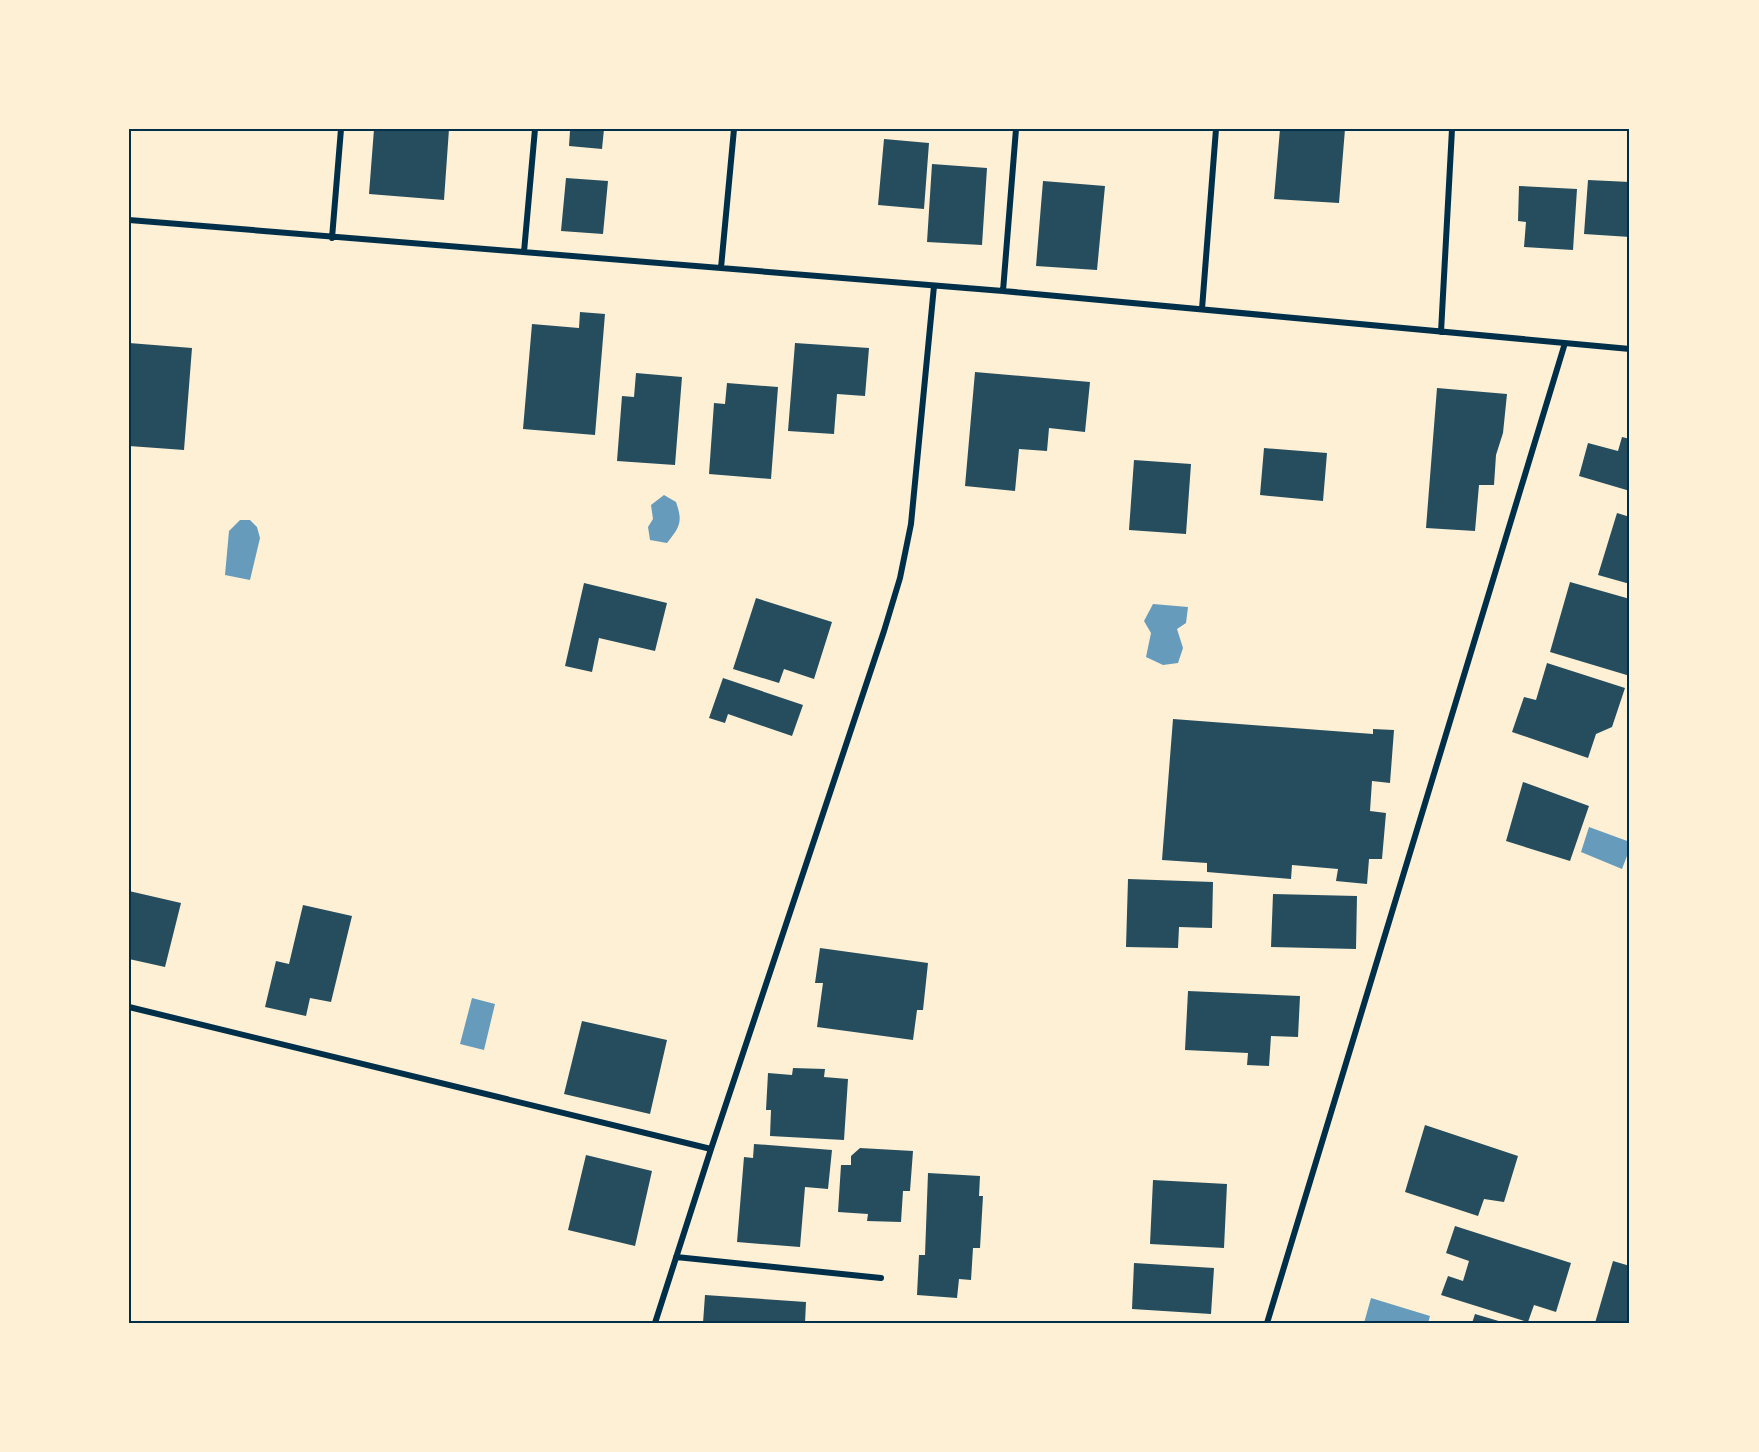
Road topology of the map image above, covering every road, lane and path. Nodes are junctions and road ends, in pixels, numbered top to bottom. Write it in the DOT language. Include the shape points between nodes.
graph roads {
  1 [pos="341,129"];
  2 [pos="535,129"];
  3 [pos="734,129"];
  4 [pos="1016,129"];
  5 [pos="1216,129"];
  6 [pos="1452,129"];
  7 [pos="129,220"];
  8 [pos="332,238"];
  9 [pos="524,252"];
  10 [pos="721,268"];
  11 [pos="934,286"];
  12 [pos="1003,291"];
  13 [pos="1202,309"];
  14 [pos="1441,332"];
  15 [pos="1565,343"];
  16 [pos="1630,349"];
  17 [pos="129,1007"];
  18 [pos="711,1149"];
  19 [pos="676,1257"];
  20 [pos="881,1278"];
  21 [pos="655,1323"];
  22 [pos="1267,1323"];
  1 -- 8 [label="street"];
  2 -- 9 [label="street"];
  3 -- 10 [label="street"];
  4 -- 12 [label="street"];
  5 -- 13 [label="street"];
  6 -- 14 [label="street"];
  7 -- 8 [label="street"];
  8 -- 9 [label="street"];
  9 -- 10 [label="street"];
  10 -- 11 [label="street"];
  11 -- 12 [label="street"];
  11 -- 18 [label="street" via="911,524 900,578"];
  12 -- 13 [label="street"];
  13 -- 14 [label="street"];
  14 -- 15 [label="street"];
  15 -- 16 [label="street"];
  15 -- 22 [label="street"];
  17 -- 18 [label="street"];
  18 -- 19 [label="street"];
  19 -- 20 [label="street"];
  19 -- 21 [label="street"];
}
